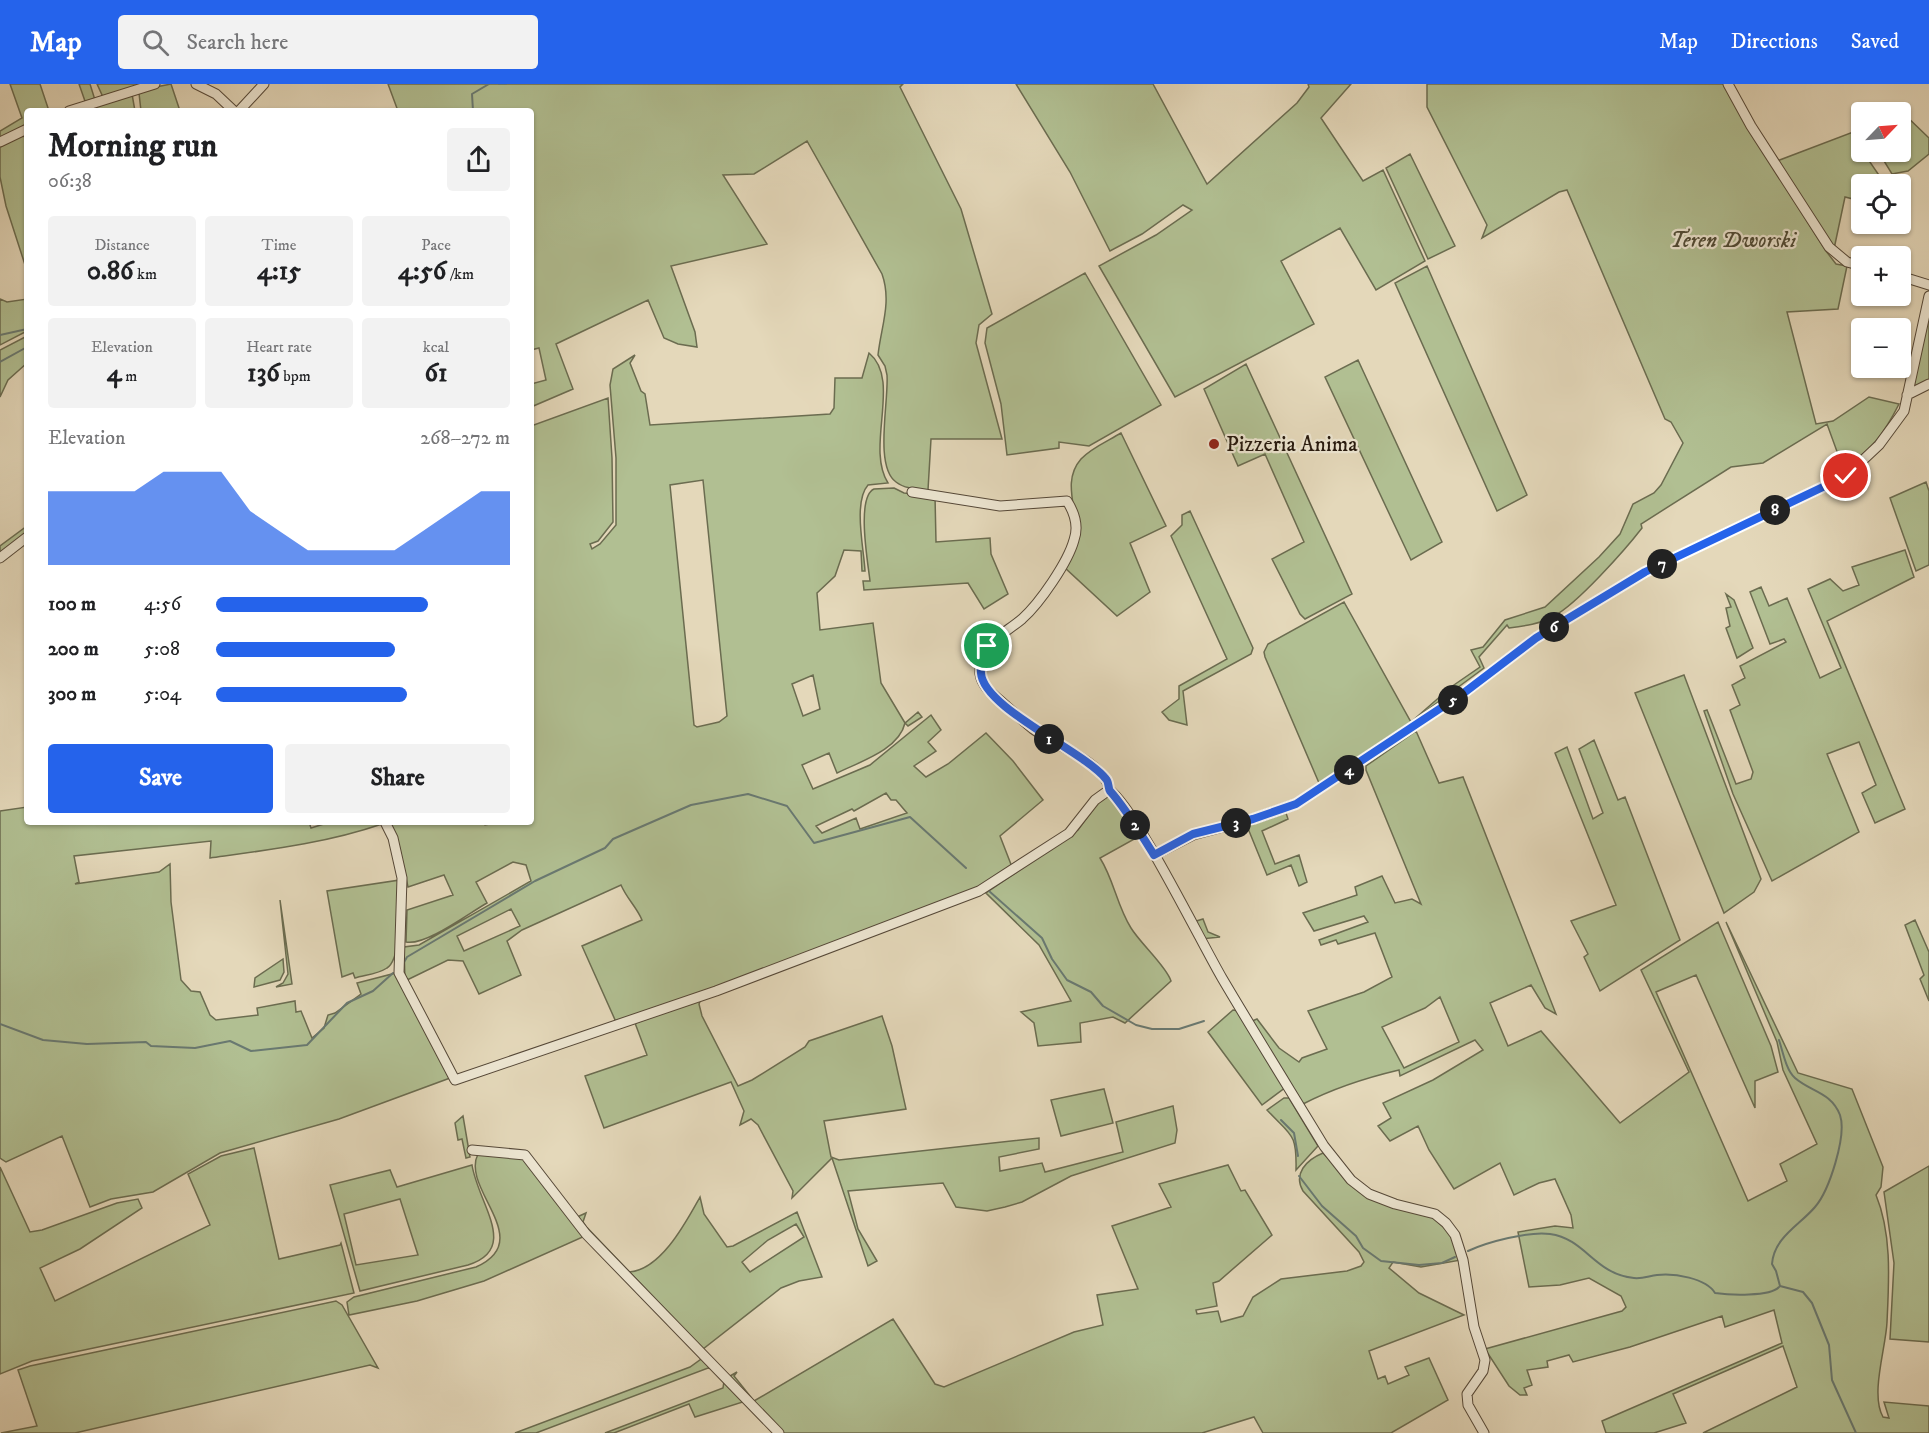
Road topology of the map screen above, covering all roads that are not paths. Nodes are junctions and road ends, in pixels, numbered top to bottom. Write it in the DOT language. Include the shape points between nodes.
graph roads {
  1 [pos="155,84"];
  2 [pos="196,84"];
  3 [pos="264,84"];
  4 [pos="1728,84"];
  5 [pos="79,108"];
  6 [pos="231,108"];
  7 [pos="242,108"];
  8 [pos="24,130"];
  9 [pos="0,142"];
  10 [pos="1851,263"];
  11 [pos="1911,279"];
  12 [pos="1929,285"];
  13 [pos="1928,300"];
  14 [pos="1929,384"];
  15 [pos="1907,395"];
  16 [pos="912,492"];
  17 [pos="24,539"];
  18 [pos="0,558"];
  19 [pos="1108,790"];
  20 [pos="386,825"];
  21 [pos="1154,855"];
  22 [pos="471,1150"];
  23 [pos="779,1433"];
  24 [pos="1484,1433"];
  1 -- 5 [label="street"];
  2 -- 6 [label="street" via="216,94"];
  3 -- 7 [label="street"];
  4 -- 10 [label="street" via="1750,126 1829,247"];
  8 -- 9 [label="street"];
  11 -- 12 [label="street"];
  13 -- 15 [label="street"];
  14 -- 15 [label="street"];
  15 -- 21 [label="street" via="1904,411 1879,445 1846,476 1645,572 1536,638 1465,692 1296,804 1193,834"];
  16 -- 19 [label="street" via="1000,506 1066,501 1072,510 1075,539 1064,561 1022,619 987,646 980,675 986,688 1034,729 1092,766 1107,781"];
  17 -- 18 [label="street"];
  19 -- 20 [label="street" via="1069,832 979,891 716,991 455,1080 399,973 404,893 399,861"];
  19 -- 21 [label="street" via="1118,798"];
  21 -- 24 [label="street" via="1222,978 1342,1170 1369,1194 1435,1214 1455,1235 1473,1325 1485,1360 1467,1394 1468,1405"];
  22 -- 23 [label="street" via="525,1155 586,1234"];
}
